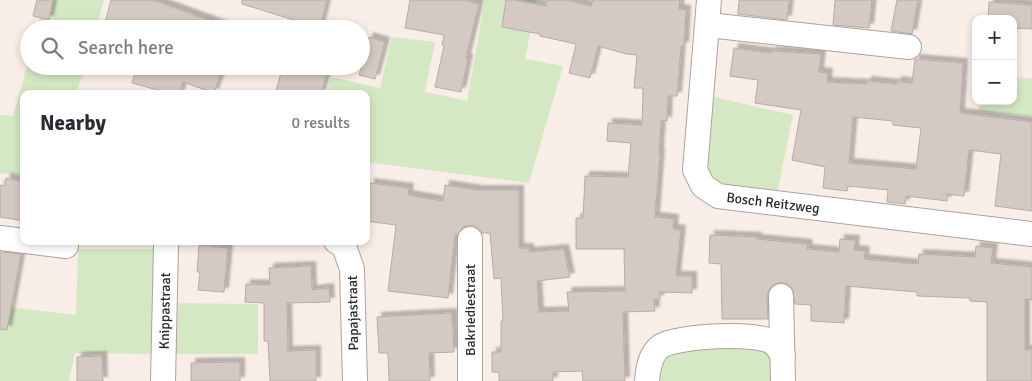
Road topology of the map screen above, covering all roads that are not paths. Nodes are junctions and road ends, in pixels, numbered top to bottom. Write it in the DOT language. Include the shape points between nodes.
graph roads {
  1 [pos="709,0"];
  2 [pos="708,25"];
  3 [pos="909,47"];
  4 [pos="1032,234"];
  5 [pos="0,238"];
  6 [pos="470,239"];
  7 [pos="20,240"];
  8 [pos="58,245"];
  9 [pos="166,245"];
  10 [pos="341,245"];
  11 [pos="66,246"];
  12 [pos="781,296"];
  13 [pos="783,355"];
  14 [pos="163,381"];
  15 [pos="355,381"];
  16 [pos="470,381"];
  17 [pos="647,381"];
  18 [pos="783,381"];
  1 -- 2 [label="street, Bosch Reitzweg"];
  2 -- 3 [label="street"];
  2 -- 4 [label="street, Bosch Reitzweg" via="695,170 704,186 718,196"];
  5 -- 7 [label="street"];
  6 -- 16 [label="street, Bakriediestraat"];
  8 -- 11 [label="street"];
  9 -- 14 [label="street, Knippastraat"];
  10 -- 15 [label="street, Papajastraat" via="352,269"];
  12 -- 13 [label="street"];
  13 -- 17 [label="street" via="772,342 756,337 728,336 673,342 661,346 652,356"];
  13 -- 18 [label="street"];
}
